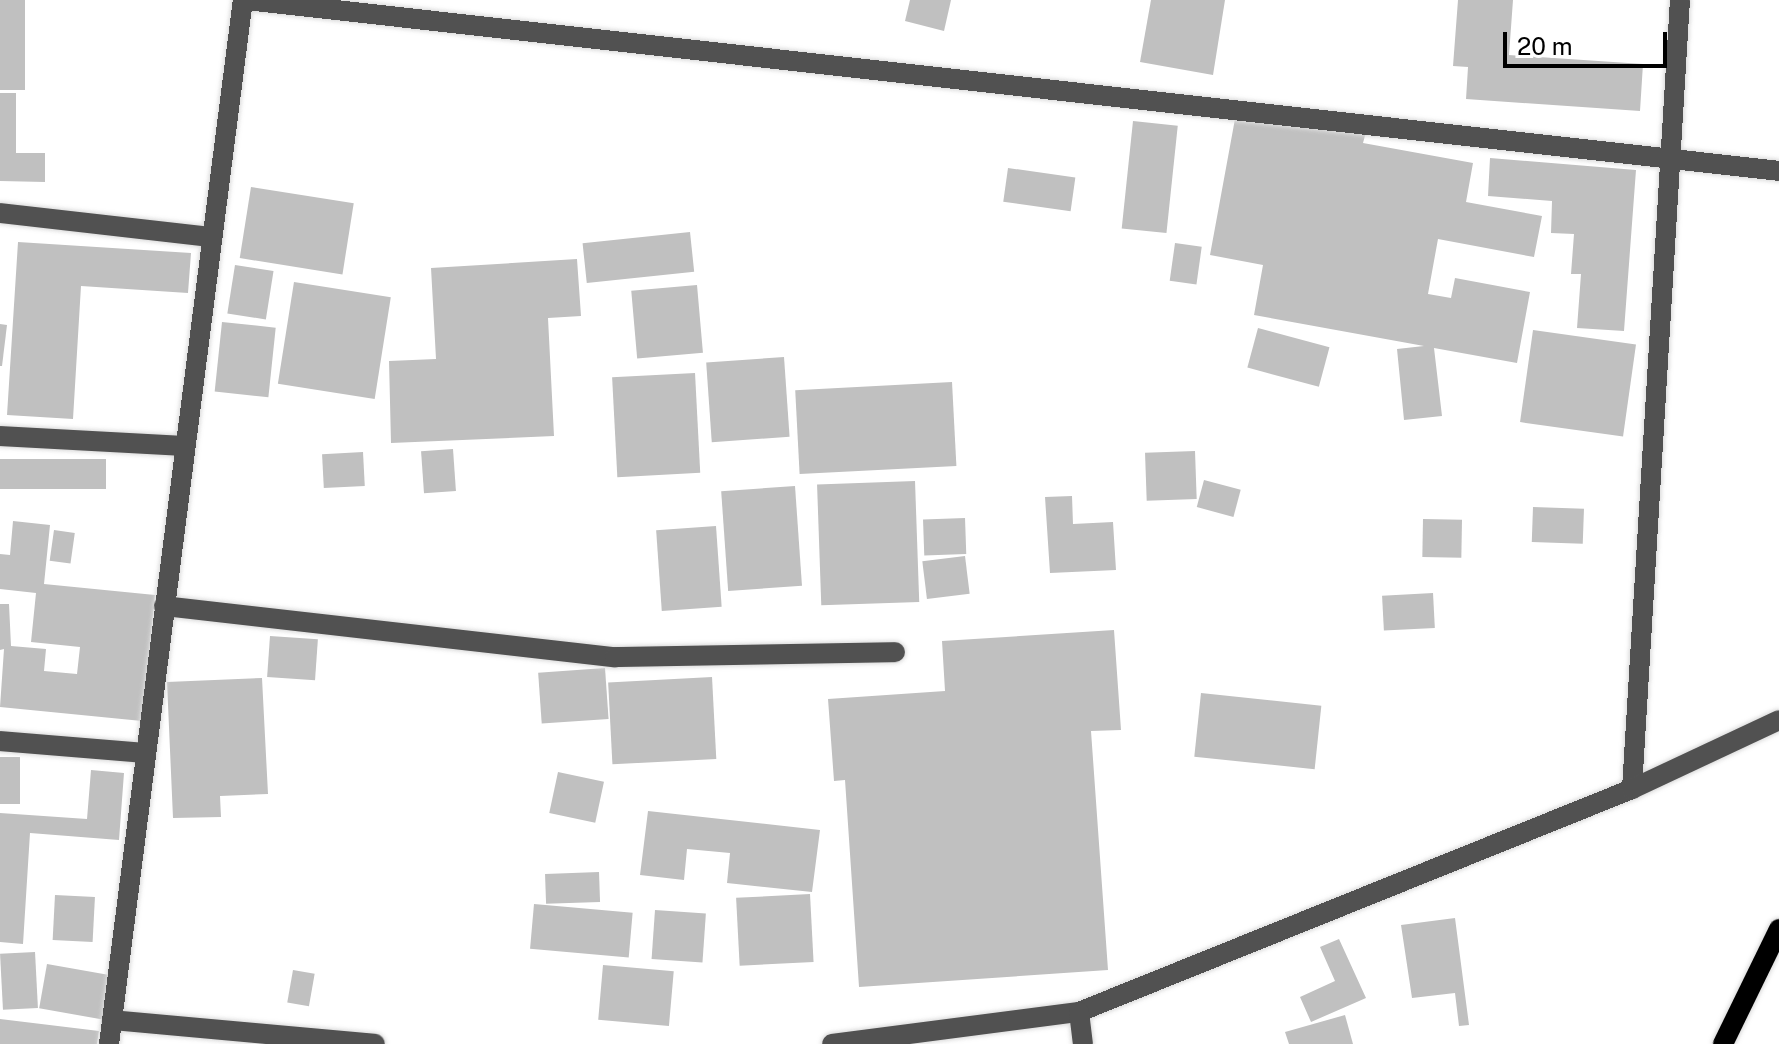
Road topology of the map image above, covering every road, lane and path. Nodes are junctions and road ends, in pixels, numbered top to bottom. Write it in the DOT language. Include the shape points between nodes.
graph roads {
  1 [pos="245,0"];
  2 [pos="1680,0"];
  3 [pos="1671,159"];
  4 [pos="1779,171"];
  5 [pos="0,213"];
  6 [pos="212,237"];
  7 [pos="0,436"];
  8 [pos="184,446"];
  9 [pos="164,606"];
  10 [pos="895,652"];
  11 [pos="1779,720"];
  12 [pos="0,741"];
  13 [pos="145,753"];
  14 [pos="1632,789"];
  15 [pos="1779,929"];
  16 [pos="1079,1012"];
  17 [pos="112,1020"];
  18 [pos="109,1044"];
  19 [pos="375,1044"];
  20 [pos="832,1044"];
  21 [pos="1083,1044"];
  22 [pos="1723,1044"];
  1 -- 3 [label="street"];
  1 -- 6 [label="street"];
  2 -- 3 [label="street"];
  3 -- 4 [label="street"];
  3 -- 14 [label="street"];
  5 -- 6 [label="street"];
  6 -- 8 [label="street"];
  7 -- 8 [label="street"];
  8 -- 9 [label="street"];
  9 -- 10 [label="street" via="615,657"];
  9 -- 13 [label="street"];
  11 -- 14 [label="street"];
  12 -- 13 [label="street"];
  13 -- 17 [label="street"];
  14 -- 16 [label="street"];
  15 -- 22 [label="main road"];
  16 -- 20 [label="street"];
  16 -- 21 [label="street"];
  17 -- 18 [label="street"];
  17 -- 19 [label="street"];
}
